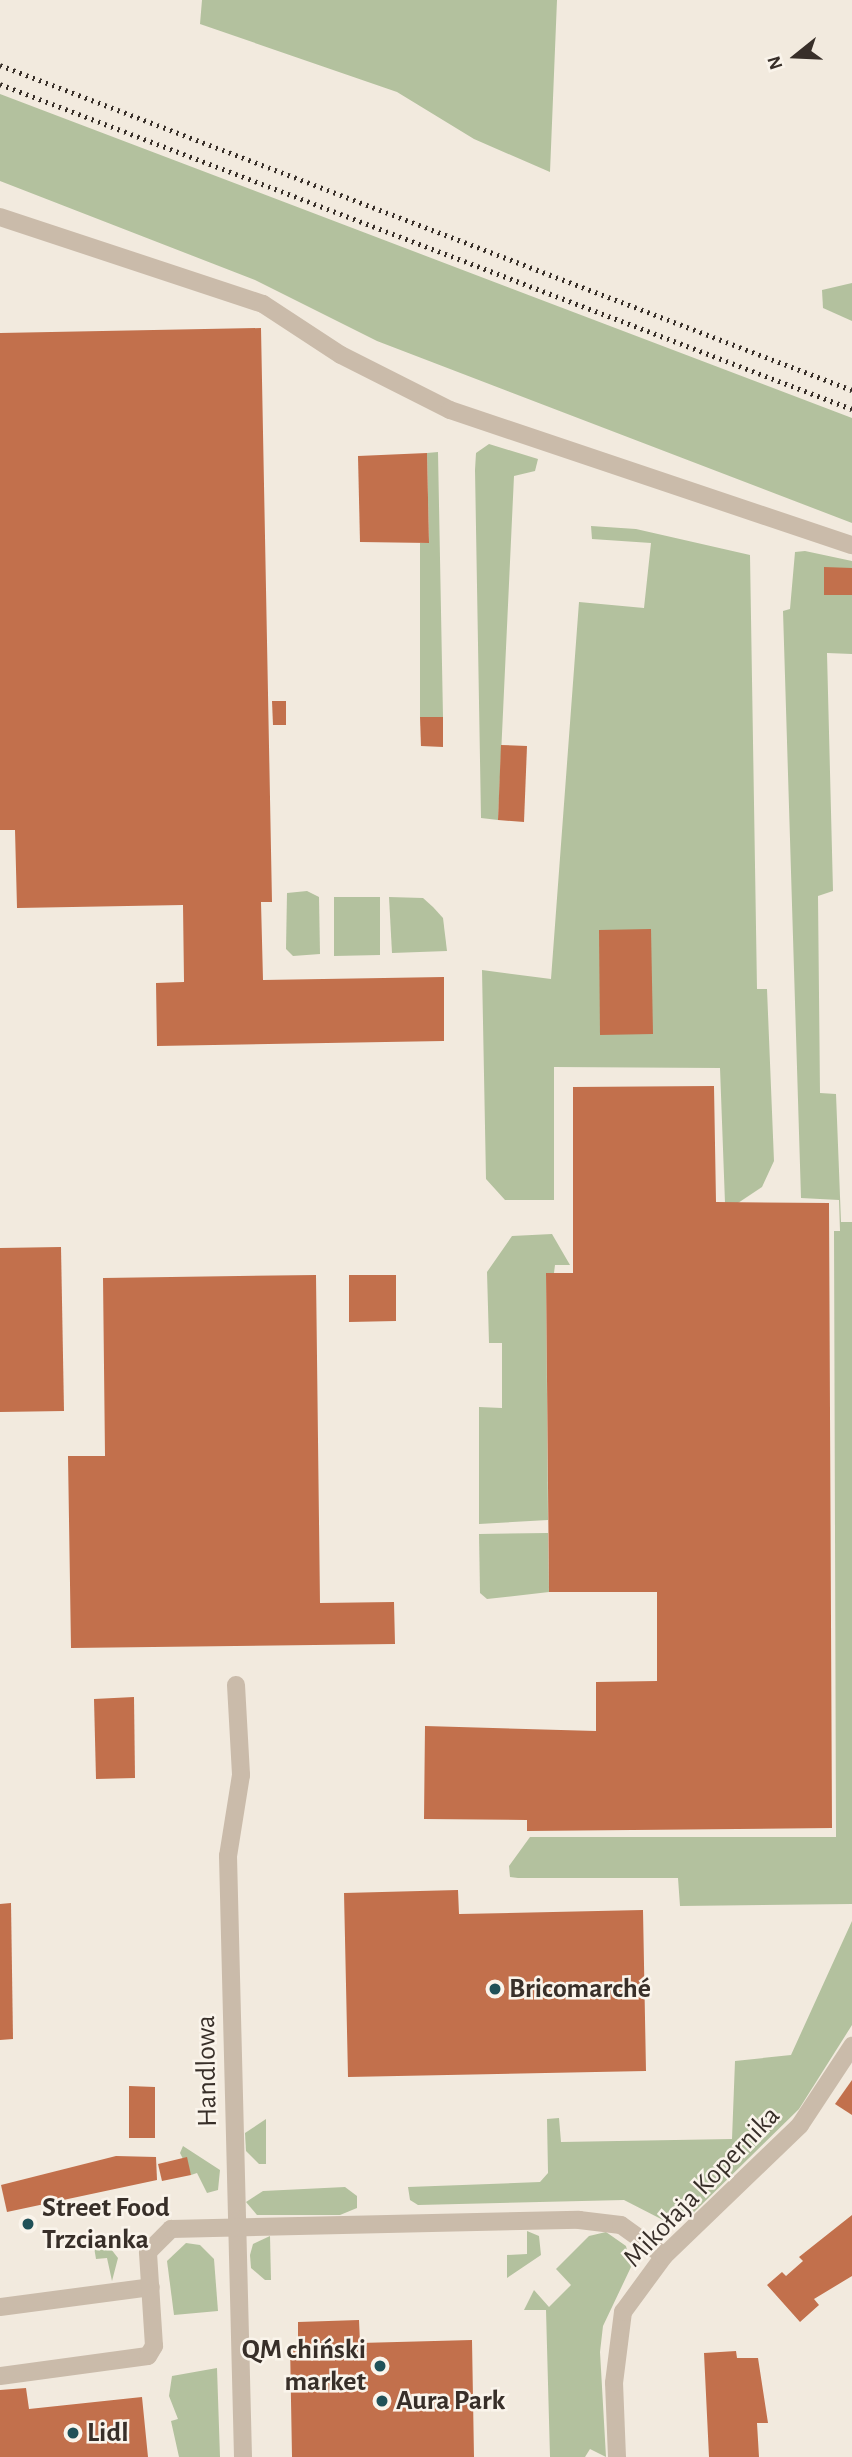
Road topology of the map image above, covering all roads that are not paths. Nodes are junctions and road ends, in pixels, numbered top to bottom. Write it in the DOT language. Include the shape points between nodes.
graph roads {
  1 [pos="0,217"];
  2 [pos="852,545"];
  3 [pos="236,1685"];
  4 [pos="852,2046"];
  5 [pos="237,2228"];
  6 [pos="664,2256"];
  7 [pos="151,2287"];
  8 [pos="0,2307"];
  9 [pos="0,2376"];
  10 [pos="243,2457"];
  11 [pos="617,2457"];
  1 -- 2 [label="street" via="263,304 341,355 450,410"];
  3 -- 5 [label="street, Handlowa" via="241,1775 228,1856"];
  4 -- 6 [label="street, Mikołaja Kopernika" via="800,2125"];
  5 -- 6 [label="street" via="579,2220 621,2225"];
  5 -- 7 [label="street" via="171,2229 155,2239 148,2252"];
  5 -- 10 [label="street, Handlowa"];
  6 -- 11 [label="street, Mikołaja Kopernika" via="623,2312 614,2383"];
  7 -- 8 [label="street"];
  7 -- 9 [label="street" via="153,2346 148,2356"];
}
